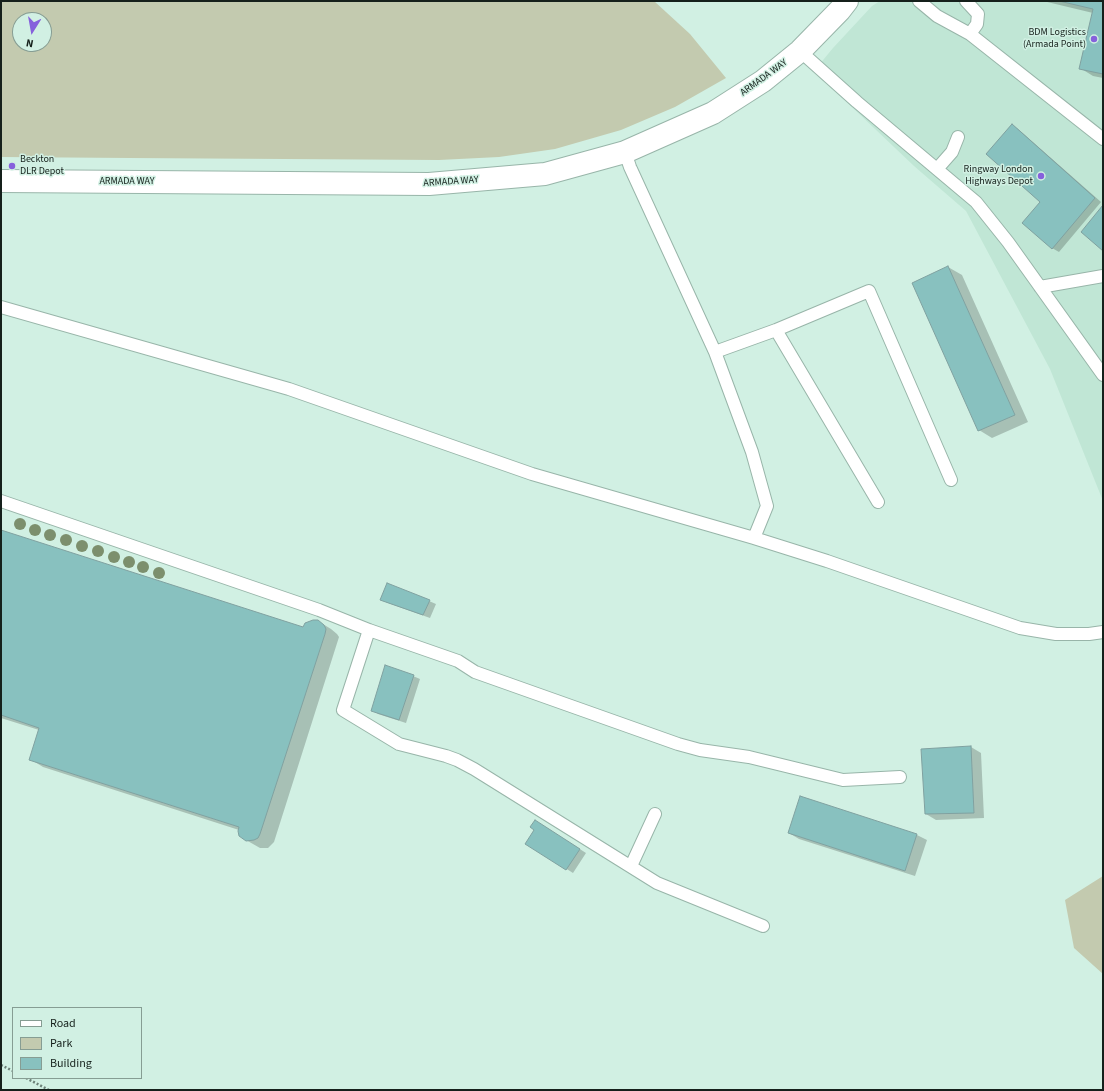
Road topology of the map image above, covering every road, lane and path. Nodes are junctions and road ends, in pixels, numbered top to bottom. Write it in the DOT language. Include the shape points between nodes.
graph roads {
  1 [pos="847,1"];
  2 [pos="920,1"];
  3 [pos="966,1"];
  4 [pos="970,34"];
  5 [pos="800,51"];
  6 [pos="958,137"];
  7 [pos="1103,139"];
  8 [pos="625,152"];
  9 [pos="937,169"];
  10 [pos="1,181"];
  11 [pos="1103,276"];
  12 [pos="1040,287"];
  13 [pos="1,307"];
  14 [pos="776,330"];
  15 [pos="715,352"];
  16 [pos="1103,375"];
  17 [pos="951,480"];
  18 [pos="1,501"];
  19 [pos="878,502"];
  20 [pos="754,538"];
  21 [pos="369,630"];
  22 [pos="1103,632"];
  23 [pos="900,777"];
  24 [pos="655,814"];
  25 [pos="631,866"];
  26 [pos="763,926"];
  27 [pos="1,1065"];
  28 [pos="12,1070"];
  29 [pos="28,1079"];
  30 [pos="49,1090"];
  1 -- 5 [label="street, ARMADA WAY"];
  2 -- 4 [label="lane" via="936,16"];
  3 -- 4 [label="lane" via="978,14 977,24"];
  4 -- 7 [label="lane"];
  5 -- 8 [label="street, ARMADA WAY" via="763,81 713,113"];
  5 -- 9 [label="lane"];
  6 -- 9 [label="lane" via="952,152"];
  8 -- 10 [label="street, ARMADA WAY" via="545,174 429,184"];
  8 -- 15 [label="lane"];
  9 -- 12 [label="lane" via="976,202"];
  11 -- 12 [label="lane"];
  12 -- 16 [label="lane"];
  13 -- 20 [label="lane" via="289,389 532,474"];
  14 -- 15 [label="lane"];
  14 -- 17 [label="lane" via="869,290"];
  14 -- 19 [label="lane"];
  15 -- 20 [label="lane" via="752,452 767,506"];
  18 -- 21 [label="lane" via="318,610"];
  20 -- 22 [label="lane" via="1020,628 1056,634"];
  21 -- 23 [label="lane" via="458,661 475,672 685,746 749,757 843,780"];
  21 -- 25 [label="lane" via="342,710 399,744 466,764"];
  24 -- 25 [label="lane"];
  25 -- 26 [label="lane" via="657,883"];
  27 -- 28 [label="path"];
  29 -- 30 [label="path"];
}
